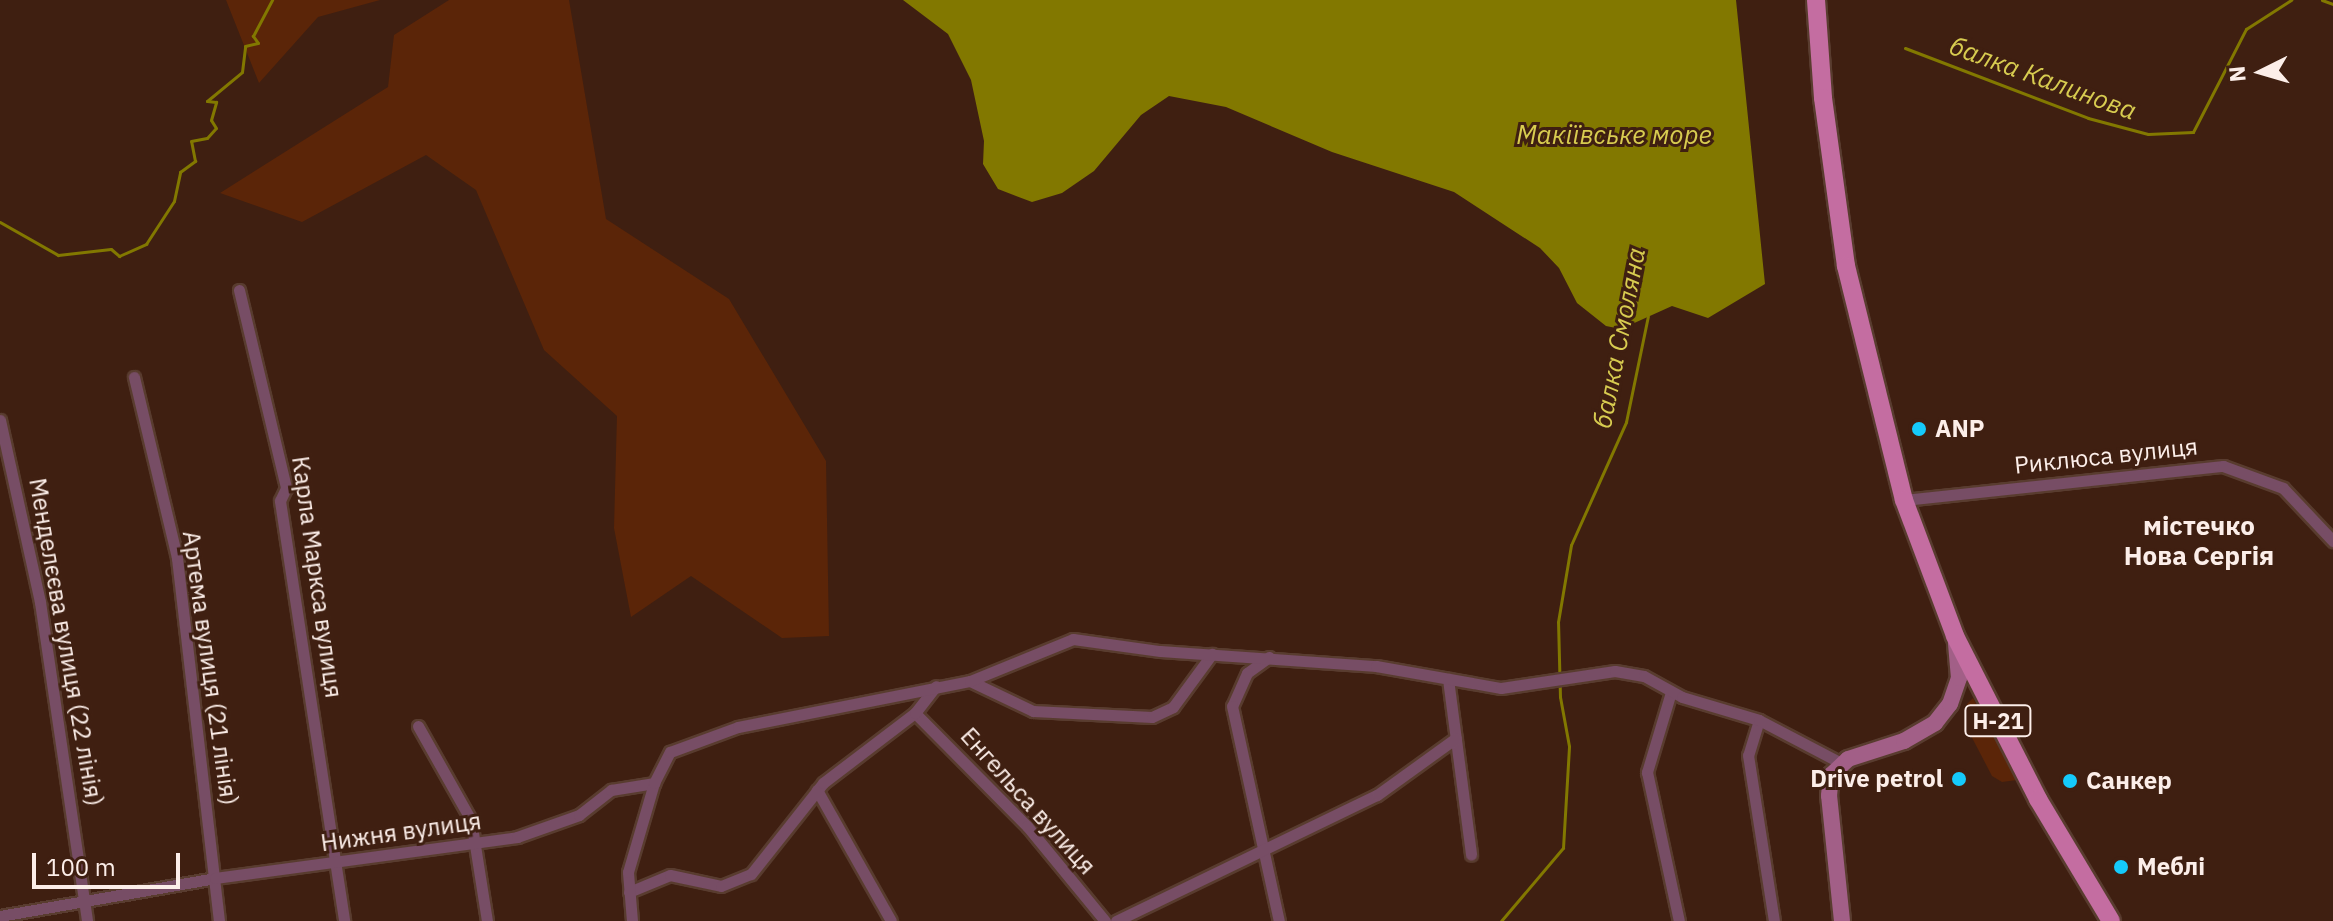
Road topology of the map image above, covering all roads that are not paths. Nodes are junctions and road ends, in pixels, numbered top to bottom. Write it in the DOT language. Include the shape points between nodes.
graph roads {
  1 [pos="1816,0"];
  2 [pos="239,290"];
  3 [pos="134,377"];
  4 [pos="0,420"];
  5 [pos="1904,500"];
  6 [pos="2333,541"];
  7 [pos="1955,636"];
  8 [pos="1212,654"];
  9 [pos="1269,657"];
  10 [pos="1448,679"];
  11 [pos="970,681"];
  12 [pos="936,686"];
  13 [pos="1671,692"];
  14 [pos="915,713"];
  15 [pos="1759,720"];
  16 [pos="418,726"];
  17 [pos="1456,738"];
  18 [pos="1841,763"];
  19 [pos="654,783"];
  20 [pos="817,790"];
  21 [pos="477,844"];
  22 [pos="1266,848"];
  23 [pos="1471,854"];
  24 [pos="336,863"];
  25 [pos="215,878"];
  26 [pos="629,892"];
  27 [pos="85,898"];
  28 [pos="0,916"];
  29 [pos="87,921"];
  30 [pos="219,921"];
  31 [pos="344,921"];
  32 [pos="487,921"];
  33 [pos="632,921"];
  34 [pos="891,921"];
  35 [pos="1105,921"];
  36 [pos="1116,921"];
  37 [pos="1279,921"];
  38 [pos="1679,921"];
  39 [pos="1774,921"];
  40 [pos="1842,921"];
  41 [pos="2111,921"];
  1 -- 5 [label="main road, Н-21" via="1823,98 1846,266"];
  2 -- 24 [label="street, Карла Маркса вулиця" via="286,488 280,501"];
  3 -- 25 [label="street, Артема вулиця (21 лiнiя)" via="177,558"];
  4 -- 27 [label="street, Менделєєва вулиця (22 лiнiя)" via="40,602"];
  5 -- 6 [label="street, Риклюса вулиця" via="2223,466 2283,488"];
  5 -- 7 [label="main road, Н-21"];
  7 -- 18 [label="street" via="1959,678 1950,704 1935,723 1913,738"];
  7 -- 41 [label="main road, Н-21" via="2038,799"];
  8 -- 9 [label="street"];
  8 -- 11 [label="street" via="1073,639"];
  8 -- 11 [label="street" via="1173,707 1152,717 1033,711"];
  9 -- 10 [label="street" via="1376,666"];
  9 -- 22 [label="street" via="1247,673 1232,706"];
  10 -- 13 [label="street" via="1516,689 1570,674 1615,671 1644,676"];
  10 -- 17 [label="street"];
  11 -- 12 [label="street"];
  12 -- 14 [label="street"];
  12 -- 19 [label="street" via="738,727 670,752"];
  13 -- 15 [label="street"];
  13 -- 38 [label="street" via="1647,772"];
  14 -- 20 [label="street"];
  14 -- 35 [label="street, Енгельса вулиця" via="1027,826"];
  15 -- 18 [label="street"];
  15 -- 39 [label="street" via="1748,755"];
  16 -- 21 [label="street" via="466,811"];
  17 -- 22 [label="street" via="1377,795"];
  17 -- 23 [label="street"];
  18 -- 40 [label="street" via="1831,775 1829,796"];
  19 -- 21 [label="street, Нижня вулиця" via="611,790 555,827"];
  19 -- 26 [label="street" via="628,872"];
  20 -- 26 [label="street" via="751,874 721,886 670,875"];
  20 -- 34 [label="street"];
  21 -- 24 [label="street, Нижня вулиця"];
  21 -- 32 [label="street"];
  22 -- 36 [label="street"];
  22 -- 37 [label="street"];
  24 -- 25 [label="street, Нижня вулиця"];
  24 -- 31 [label="street, Карла Маркса вулиця"];
  25 -- 27 [label="street, Нижня вулиця"];
  25 -- 30 [label="street, Артема вулиця (21 лiнiя)"];
  26 -- 33 [label="street"];
  27 -- 28 [label="street, Нижня вулиця"];
  27 -- 29 [label="street, Менделєєва вулиця (22 лiнiя)"];
}
